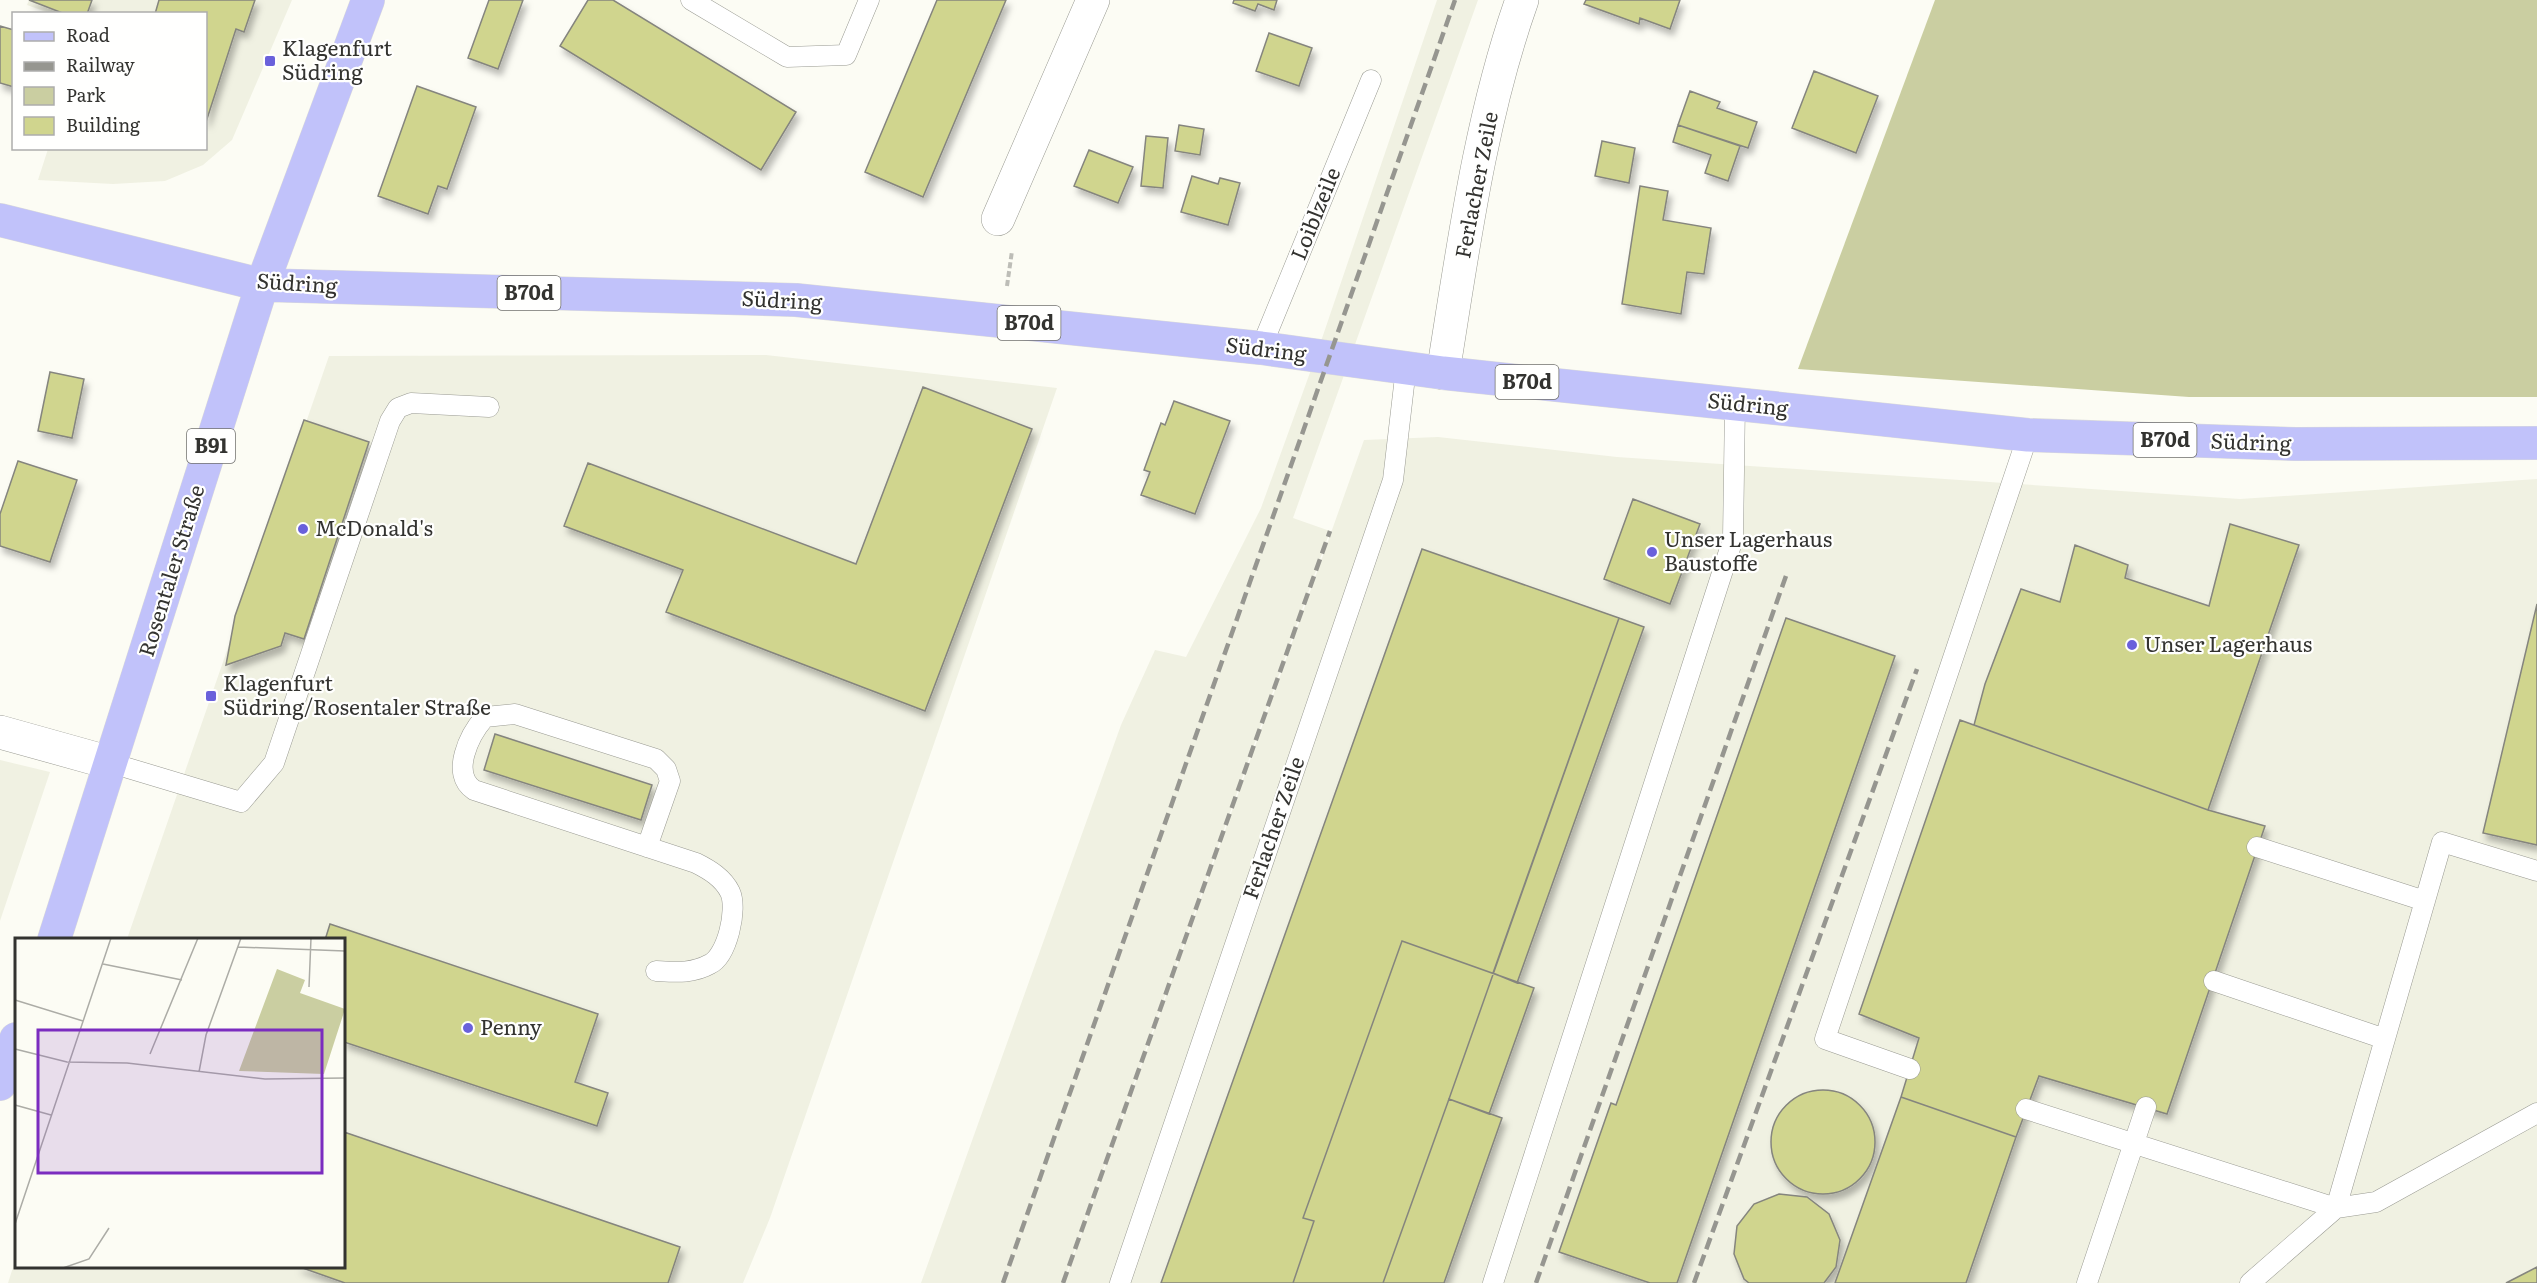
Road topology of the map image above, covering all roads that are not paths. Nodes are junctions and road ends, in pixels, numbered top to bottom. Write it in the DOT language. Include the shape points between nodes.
graph roads {
  1 [pos="368,0"];
  2 [pos="692,0"];
  3 [pos="869,0"];
  4 [pos="1093,0"];
  5 [pos="1522,0"];
  6 [pos="1371,80"];
  7 [pos="998,219"];
  8 [pos="0,220"];
  9 [pos="261,285"];
  10 [pos="1261,348"];
  11 [pos="1406,368"];
  12 [pos="1443,373"];
  13 [pos="1736,404"];
  14 [pos="489,407"];
  15 [pos="2028,435"];
  16 [pos="2537,443"];
  17 [pos="0,732"];
  18 [pos="111,763"];
  19 [pos="647,847"];
  20 [pos="2258,847"];
  21 [pos="2537,871"];
  22 [pos="2425,901"];
  23 [pos="54,938"];
  24 [pos="656,971"];
  25 [pos="2214,981"];
  26 [pos="2385,1039"];
  27 [pos="15,1042"];
  28 [pos="1910,1068"];
  29 [pos="0,1084"];
  30 [pos="2146,1107"];
  31 [pos="2026,1109"];
  32 [pos="2537,1113"];
  33 [pos="2134,1143"];
  34 [pos="2336,1208"];
  35 [pos="1120,1283"];
  36 [pos="1493,1283"];
  37 [pos="2087,1283"];
  38 [pos="2250,1283"];
  1 -- 9 [label="main road, Rosentaler Straße / B91"];
  2 -- 3 [label="lane" via="787,57 846,55"];
  4 -- 7 [label="street"];
  5 -- 12 [label="street, Ferlacher Zeile" via="1505,49 1465,236"];
  6 -- 10 [label="lane, Loiblzeile"];
  8 -- 9 [label="main road, Südring / B70d"];
  9 -- 10 [label="main road, Südring / B70d" via="796,300"];
  9 -- 18 [label="main road, Rosentaler Straße / B91"];
  10 -- 11 [label="main road, Südring / B70d"];
  11 -- 12 [label="main road, Südring / B70d"];
  11 -- 35 [label="lane, Ferlacher Zeile" via="1392,480"];
  12 -- 13 [label="main road, Südring / B70d"];
  13 -- 15 [label="main road, Südring / B70d"];
  13 -- 36 [label="lane" via="1733,539"];
  14 -- 18 [label="lane" via="411,403 398,408 390,421 274,763 241,802"];
  15 -- 16 [label="main road, Südring / B70d" via="2296,444"];
  15 -- 28 [label="lane" via="1826,1039"];
  17 -- 18 [label="street"];
  18 -- 23 [label="main road, Rosentaler Straße / B91"];
  19 -- 19 [label="lane" via="670,781 666,769 656,759 515,714 484,717 476,726 462,763 464,784"];
  19 -- 24 [label="lane" via="711,871 732,895 733,916 726,943 712,963 686,973"];
  20 -- 22 [label="lane"];
  21 -- 22 [label="lane" via="2442,842"];
  22 -- 26 [label="lane"];
  25 -- 26 [label="lane"];
  26 -- 34 [label="lane"];
  27 -- 29 [label="main road"];
  30 -- 33 [label="lane"];
  31 -- 33 [label="lane"];
  32 -- 34 [label="lane" via="2376,1202"];
  33 -- 34 [label="lane"];
  33 -- 37 [label="lane"];
  34 -- 38 [label="lane"];
}
